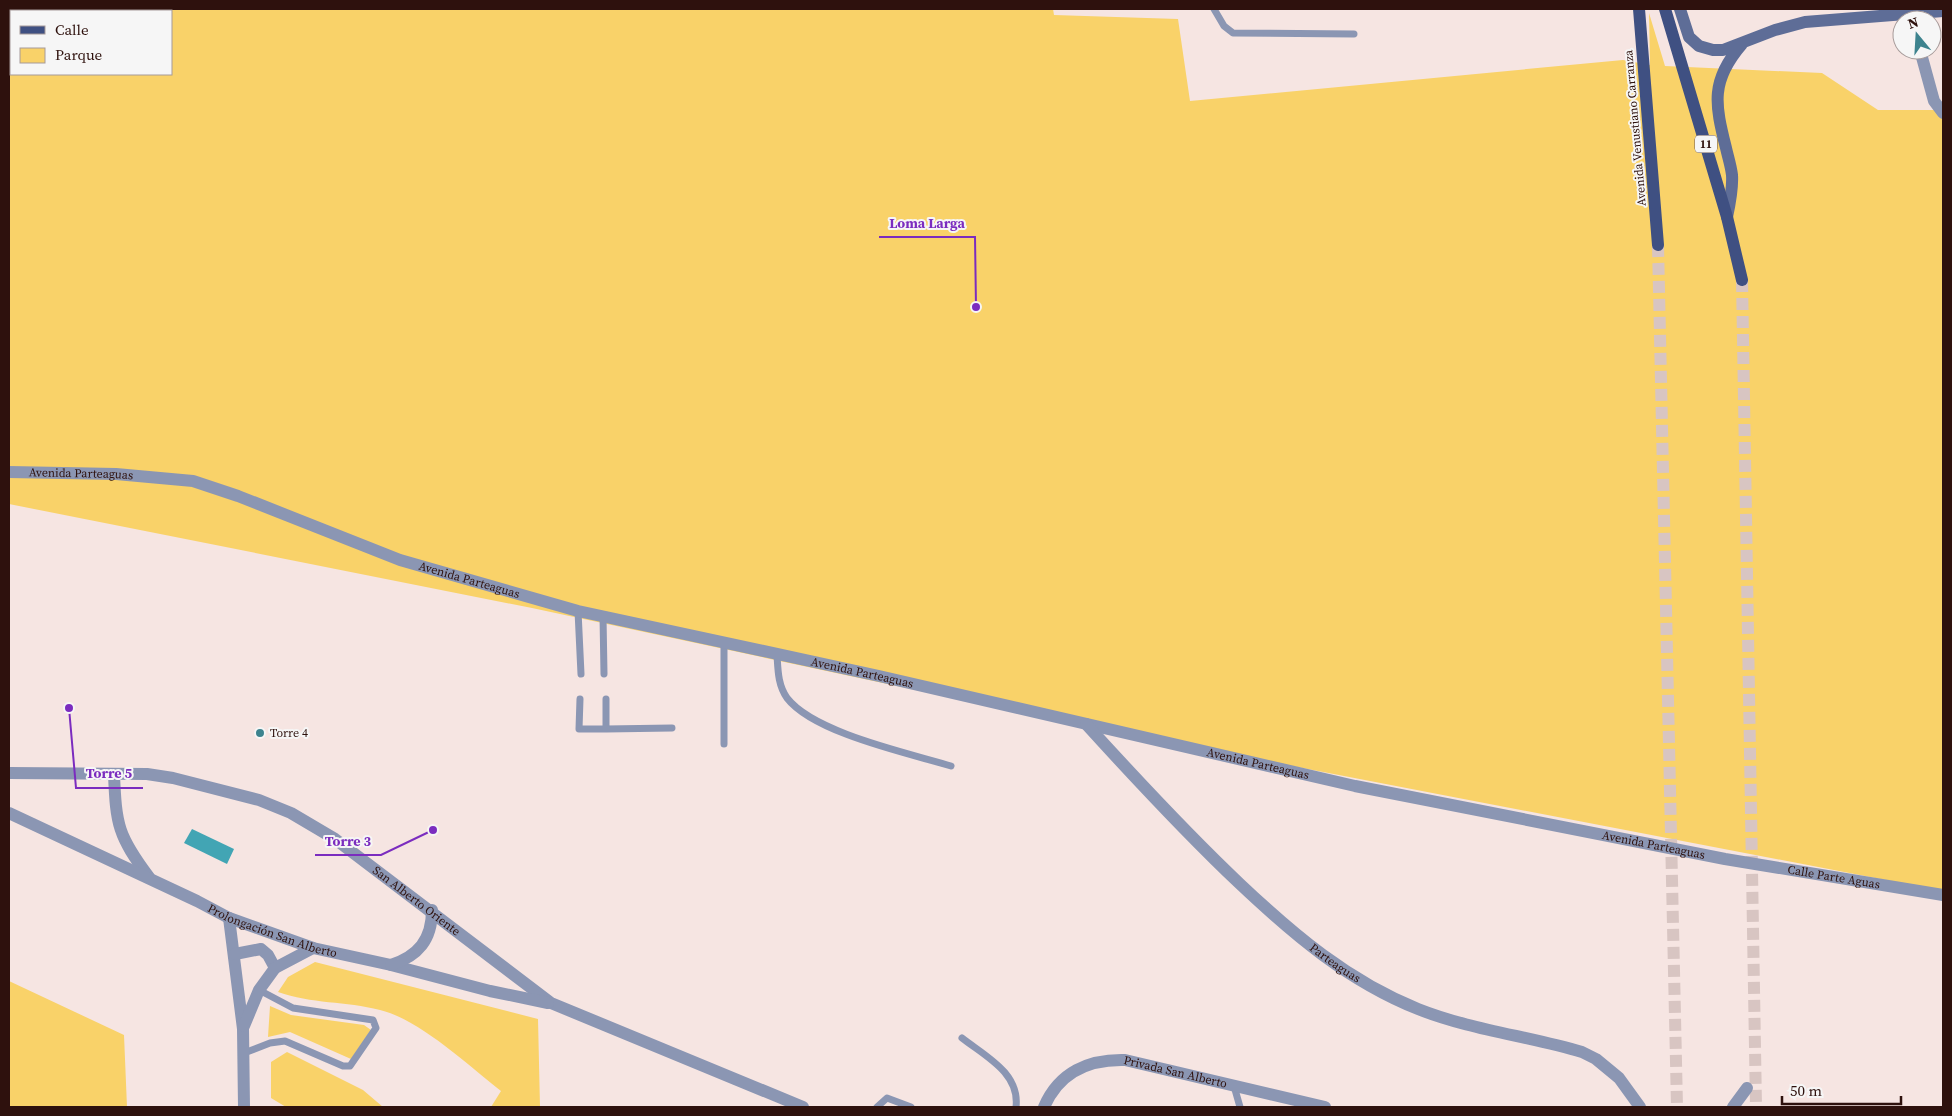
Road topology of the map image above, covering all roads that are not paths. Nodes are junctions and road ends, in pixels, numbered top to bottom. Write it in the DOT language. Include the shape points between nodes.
graph roads {
  1 [pos="1214,9"];
  2 [pos="1638,9"];
  3 [pos="1665,9"];
  4 [pos="1680,9"];
  5 [pos="1892,15"];
  6 [pos="1354,34"];
  7 [pos="1743,43"];
  8 [pos="1923,60"];
  9 [pos="1943,113"];
  10 [pos="1727,217"];
  11 [pos="1658,245"];
  12 [pos="1742,280"];
  13 [pos="9,472"];
  14 [pos="578,610"];
  15 [pos="603,616"];
  16 [pos="724,641"];
  17 [pos="777,655"];
  18 [pos="581,674"];
  19 [pos="604,674"];
  20 [pos="580,699"];
  21 [pos="606,699"];
  22 [pos="1086,724"];
  23 [pos="672,728"];
  24 [pos="606,729"];
  25 [pos="724,744"];
  26 [pos="951,766"];
  27 [pos="9,773"];
  28 [pos="114,774"];
  29 [pos="9,813"];
  30 [pos="1725,859"];
  31 [pos="151,880"];
  32 [pos="1943,895"];
  33 [pos="432,910"];
  34 [pos="229,918"];
  35 [pos="313,948"];
  36 [pos="235,954"];
  37 [pos="391,965"];
  38 [pos="275,968"];
  39 [pos="259,990"];
  40 [pos="551,1003"];
  41 [pos="243,1029"];
  42 [pos="962,1038"];
  43 [pos="244,1053"];
  44 [pos="1234,1086"];
  45 [pos="1747,1088"];
  46 [pos="244,1107"];
  47 [pos="803,1107"];
  48 [pos="877,1107"];
  49 [pos="911,1107"];
  50 [pos="1016,1107"];
  51 [pos="1044,1107"];
  52 [pos="1240,1107"];
  53 [pos="1325,1107"];
  54 [pos="1640,1107"];
  55 [pos="1734,1107"];
  1 -- 6 [label="lane" via="1224,26 1233,33"];
  2 -- 11 [label="main road, Avenida Venustiano Carranza"];
  3 -- 10 [label="main road, 11"];
  4 -- 7 [label="street" via="1689,37 1699,46 1723,50"];
  5 -- 7 [label="street" via="1805,22"];
  7 -- 10 [label="street" via="1724,69 1716,96 1732,174"];
  8 -- 9 [label="street" via="1934,101"];
  10 -- 12 [label="main road, 11"];
  13 -- 14 [label="street, Avenida Parteaguas" via="125,474 193,481 400,560"];
  14 -- 15 [label="street, Avenida Parteaguas"];
  14 -- 18 [label="lane"];
  15 -- 16 [label="street, Avenida Parteaguas"];
  15 -- 19 [label="lane"];
  16 -- 17 [label="street, Avenida Parteaguas"];
  16 -- 25 [label="lane"];
  17 -- 22 [label="street, Avenida Parteaguas"];
  17 -- 26 [label="lane" via="780,686 804,715 859,738"];
  20 -- 24 [label="lane" via="579,729"];
  21 -- 24 [label="lane"];
  22 -- 30 [label="street, Avenida Parteaguas" via="1355,786"];
  22 -- 54 [label="street, Parteaguas" via="1157,803 1226,871 1292,932 1332,963 1372,988 1419,1010 1582,1052 1619,1078"];
  23 -- 24 [label="lane"];
  27 -- 28 [label="street, San Alberto Oriente"];
  28 -- 31 [label="street" via="118,827"];
  28 -- 33 [label="street, San Alberto Oriente" via="173,778 259,800 291,813 335,839"];
  29 -- 31 [label="street, Prolongación San Alberto"];
  30 -- 32 [label="street, Calle Parte Aguas"];
  31 -- 34 [label="street, Prolongación San Alberto"];
  33 -- 37 [label="street" via="432,925 420,949 404,961"];
  33 -- 40 [label="street, San Alberto Oriente"];
  34 -- 35 [label="street, Prolongación San Alberto"];
  34 -- 36 [label="street"];
  35 -- 37 [label="street, Prolongación San Alberto"];
  35 -- 38 [label="street"];
  36 -- 38 [label="street" via="261,949"];
  36 -- 41 [label="street"];
  37 -- 40 [label="street, Prolongación San Alberto"];
  38 -- 39 [label="street"];
  39 -- 41 [label="street"];
  39 -- 43 [label="lane" via="293,1008 373,1020 376,1028 350,1066 343,1066 285,1041"];
  40 -- 47 [label="street, San Alberto Oriente"];
  41 -- 43 [label="street"];
  42 -- 50 [label="lane" via="1005,1071 1013,1085"];
  43 -- 46 [label="street"];
  44 -- 51 [label="street, Privada San Alberto" via="1125,1060 1107,1060 1075,1069 1057,1085"];
  44 -- 52 [label="lane"];
  44 -- 53 [label="street, Privada San Alberto"];
  45 -- 55 [label="street"];
  48 -- 49 [label="lane" via="887,1098"];
}
